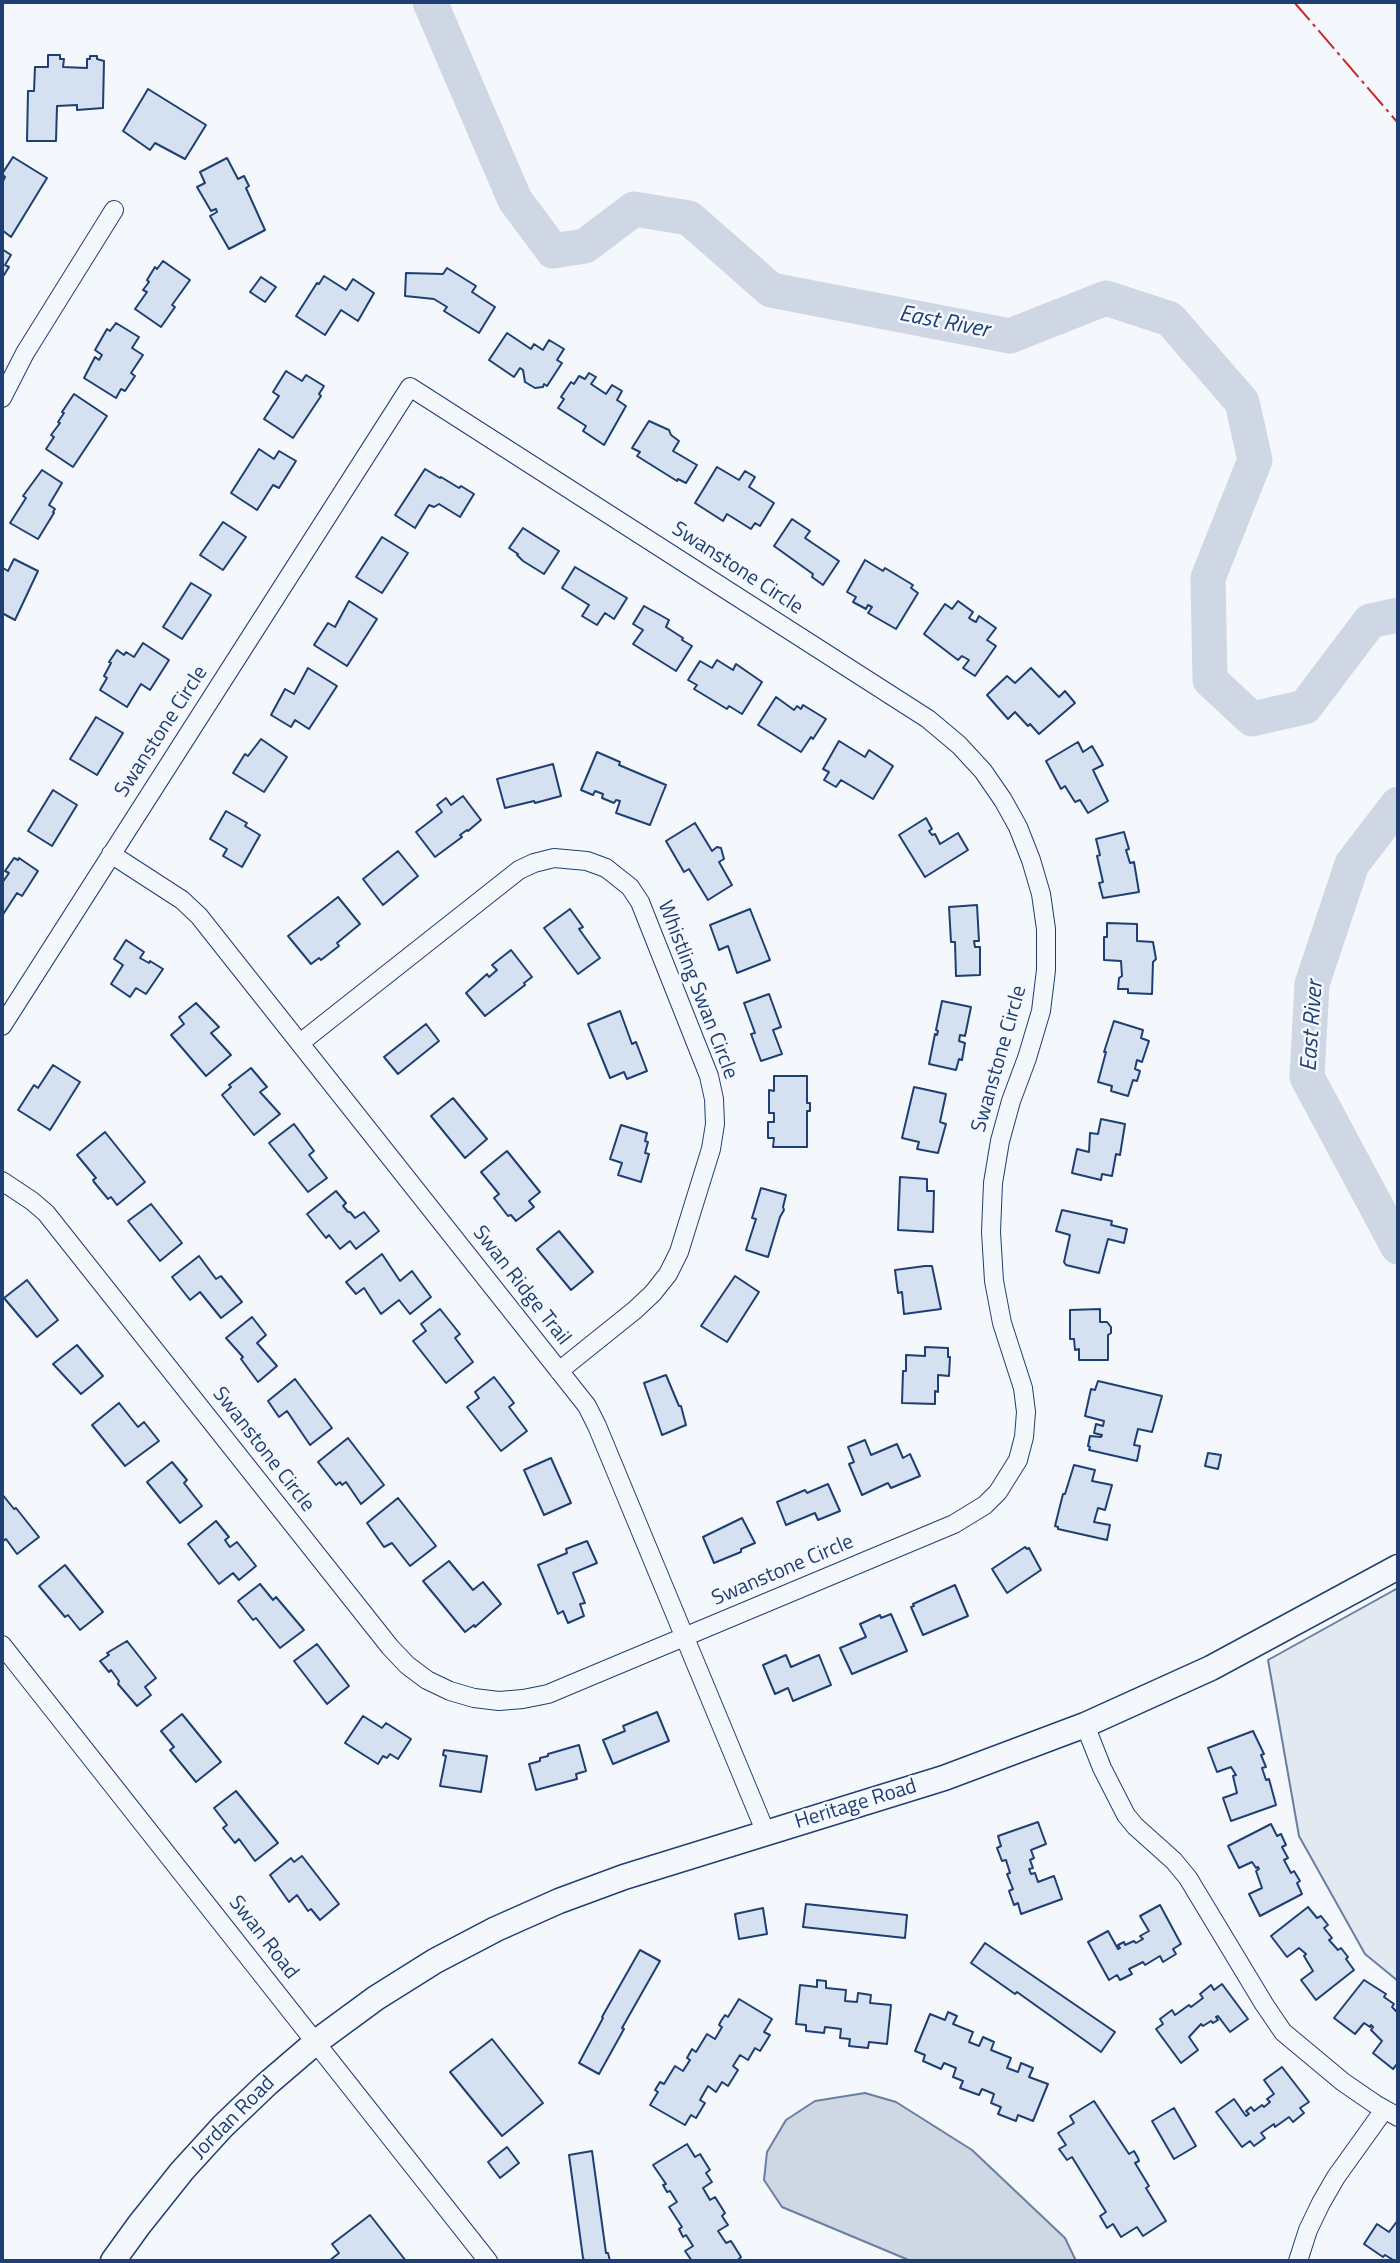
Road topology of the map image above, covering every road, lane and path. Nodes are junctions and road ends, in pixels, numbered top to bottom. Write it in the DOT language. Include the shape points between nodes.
graph roads {
  1 [pos="114,210"];
  2 [pos="2,398"];
  3 [pos="111,854"];
  4 [pos="2,1026"];
  5 [pos="300,1043"];
  6 [pos="2,1181"];
  7 [pos="559,1371"];
  8 [pos="1398,1567"];
  9 [pos="685,1636"];
  10 [pos="2,1644"];
  11 [pos="1085,1725"];
  12 [pos="766,1833"];
  13 [pos="316,2042"];
  14 [pos="1391,2113"];
  15 [pos="113,2261"];
  16 [pos="488,2261"];
  17 [pos="1298,2261"];
  1 -- 2 [label="street" via="25,352"];
  3 -- 4 [label="street, Swanstone Circle"];
  3 -- 5 [label="street, Swan Ridge Trail" via="183,900 199,916"];
  3 -- 9 [label="street, Swanstone Circle" via="410,387 928,719 983,771 1018,827 1041,894 1046,929 1041,1011 1000,1141 992,1195 994,1281 1026,1412 1017,1460 998,1492 965,1518"];
  5 -- 7 [label="street, Swan Ridge Trail"];
  5 -- 7 [label="street, Whistling Swan Circle" via="519,870 554,858 587,861 606,868 630,887 709,1076 714,1112 711,1149 668,1274 635,1310"];
  6 -- 9 [label="street, Swanstone Circle" via="46,1213 390,1647 427,1680 474,1698 523,1699 548,1694"];
  7 -- 9 [label="street, Swan Ridge Trail" via="597,1426"];
  8 -- 11 [label="main road, Heritage Road" via="1212,1668"];
  9 -- 12 [label="street, Swan Ridge Trail"];
  10 -- 13 [label="street, Swan Road"];
  11 -- 12 [label="main road, Heritage Road" via="944,1778"];
  11 -- 14 [label="street" via="1126,1815 1188,1878 1278,2025 1333,2074"];
  12 -- 13 [label="main road, Heritage Road" via="559,1900 496,1929 376,1998"];
  13 -- 15 [label="main road, Jordan Road" via="223,2126 158,2200"];
  13 -- 16 [label="street, Swan Road"];
  14 -- 17 [label="street" via="1328,2190"];
}
